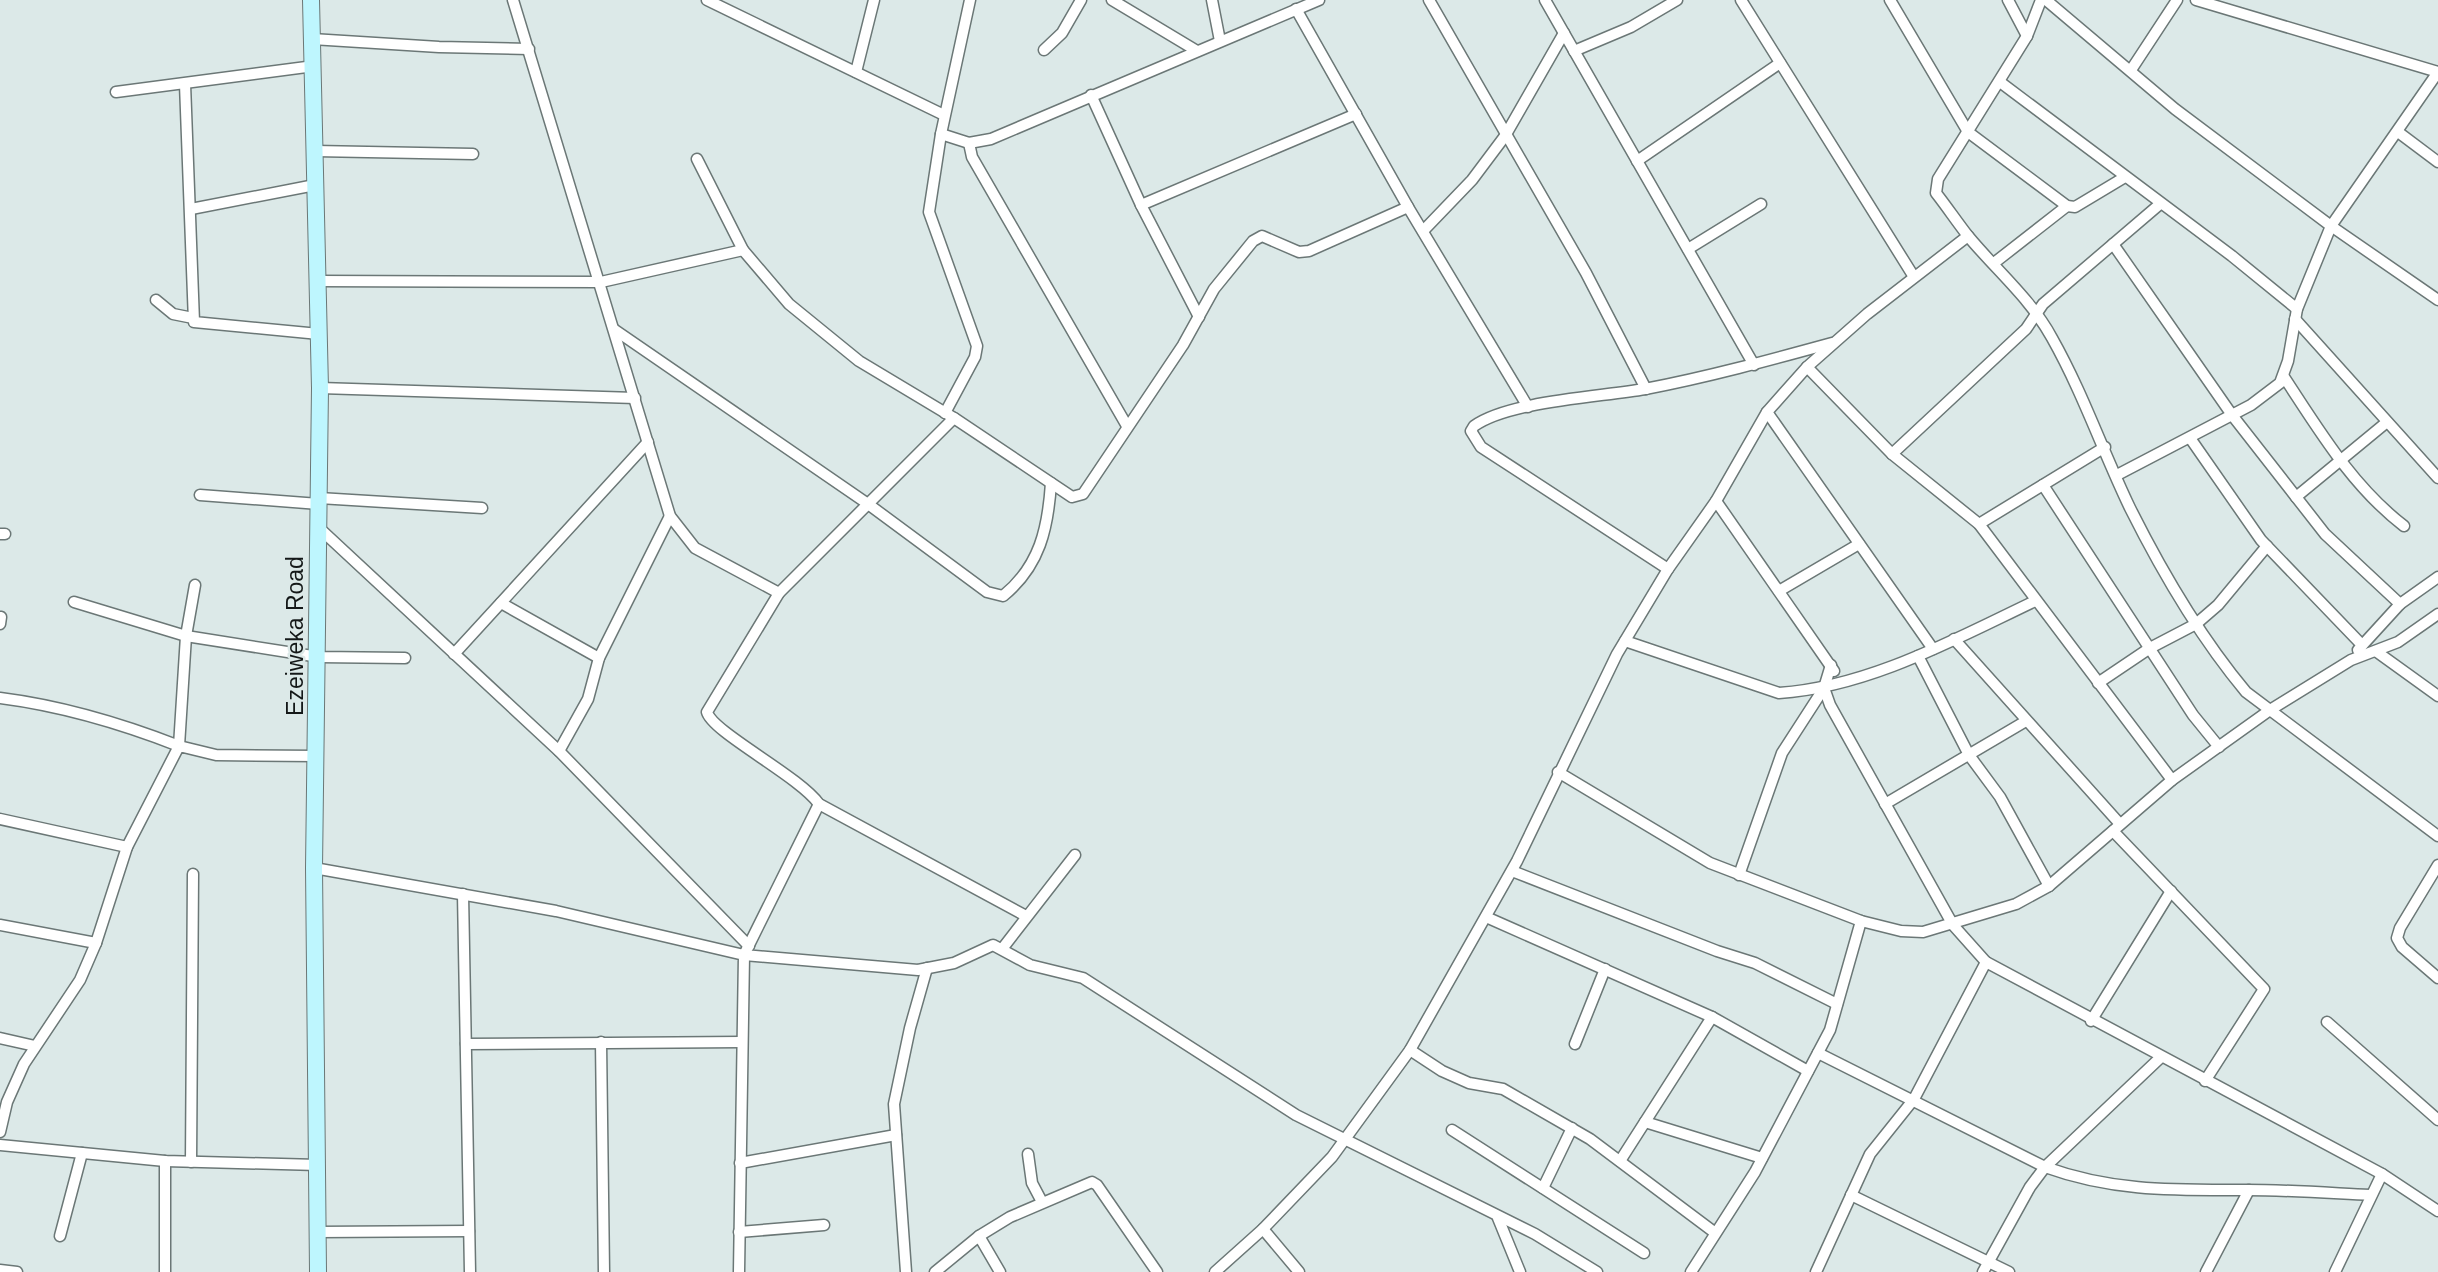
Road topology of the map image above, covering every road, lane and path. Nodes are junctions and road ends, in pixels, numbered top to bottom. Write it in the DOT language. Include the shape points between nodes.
graph roads {
  1 [pos="311,0"];
  2 [pos="513,0"];
  3 [pos="708,0"];
  4 [pos="874,0"];
  5 [pos="970,0"];
  6 [pos="1081,0"];
  7 [pos="1112,0"];
  8 [pos="1212,0"];
  9 [pos="1319,0"];
  10 [pos="1429,0"];
  11 [pos="1545,0"];
  12 [pos="1676,0"];
  13 [pos="1741,0"];
  14 [pos="1889,0"];
  15 [pos="2008,0"];
  16 [pos="2043,0"];
  17 [pos="2177,0"];
  18 [pos="2196,0"];
  19 [pos="1297,9"];
  20 [pos="1564,33"];
  21 [pos="2027,36"];
  22 [pos="313,39"];
  23 [pos="1220,41"];
  24 [pos="528,49"];
  25 [pos="1044,50"];
  26 [pos="1196,51"];
  27 [pos="1574,51"];
  28 [pos="1780,63"];
  29 [pos="314,66"];
  30 [pos="2131,70"];
  31 [pos="856,72"];
  32 [pos="2437,77"];
  33 [pos="2000,82"];
  34 [pos="185,83"];
  35 [pos="116,92"];
  36 [pos="1091,95"];
  37 [pos="1356,114"];
  38 [pos="944,115"];
  39 [pos="1968,132"];
  40 [pos="2398,132"];
  41 [pos="941,134"];
  42 [pos="1505,136"];
  43 [pos="969,144"];
  44 [pos="315,151"];
  45 [pos="473,154"];
  46 [pos="697,159"];
  47 [pos="1637,161"];
  48 [pos="2438,162"];
  49 [pos="2124,177"];
  50 [pos="315,185"];
  51 [pos="1761,204"];
  52 [pos="2160,204"];
  53 [pos="1141,205"];
  54 [pos="2067,206"];
  55 [pos="1408,207"];
  56 [pos="191,209"];
  57 [pos="2331,226"];
  58 [pos="1423,231"];
  59 [pos="1968,236"];
  60 [pos="2113,244"];
  61 [pos="1688,249"];
  62 [pos="743,250"];
  63 [pos="1993,263"];
  64 [pos="1914,277"];
  65 [pos="318,281"];
  66 [pos="601,282"];
  67 [pos="156,300"];
  68 [pos="2438,300"];
  69 [pos="2037,313"];
  70 [pos="2296,314"];
  71 [pos="1199,317"];
  72 [pos="193,318"];
  73 [pos="615,330"];
  74 [pos="318,334"];
  75 [pos="1836,342"];
  76 [pos="1754,365"];
  77 [pos="1807,367"];
  78 [pos="2284,377"];
  79 [pos="320,388"];
  80 [pos="1646,389"];
  81 [pos="635,398"];
  82 [pos="1528,407"];
  83 [pos="1767,412"];
  84 [pos="950,415"];
  85 [pos="2232,415"];
  86 [pos="2388,422"];
  87 [pos="1127,426"];
  88 [pos="2190,438"];
  89 [pos="648,442"];
  90 [pos="2105,447"];
  91 [pos="1892,454"];
  92 [pos="2340,461"];
  93 [pos="2117,475"];
  94 [pos="2438,478"];
  95 [pos="1051,483"];
  96 [pos="2043,485"];
  97 [pos="200,495"];
  98 [pos="2296,496"];
  99 [pos="319,501"];
  100 [pos="1716,501"];
  101 [pos="868,504"];
  102 [pos="482,508"];
  103 [pos="670,516"];
  104 [pos="1979,524"];
  105 [pos="2404,526"];
  106 [pos="318,527"];
  107 [pos="1859,544"];
  108 [pos="2267,546"];
  109 [pos="1668,569"];
  110 [pos="2438,577"];
  111 [pos="195,585"];
  112 [pos="1779,591"];
  113 [pos="779,593"];
  114 [pos="2035,601"];
  115 [pos="74,603"];
  116 [pos="501,603"];
  117 [pos="2400,604"];
  118 [pos="2438,614"];
  119 [pos="2196,624"];
  120 [pos="186,636"];
  121 [pos="1954,639"];
  122 [pos="1625,640"];
  123 [pos="2362,645"];
  124 [pos="2150,648"];
  125 [pos="1933,649"];
  126 [pos="2377,652"];
  127 [pos="454,654"];
  128 [pos="1919,656"];
  129 [pos="319,657"];
  130 [pos="405,658"];
  131 [pos="599,658"];
  132 [pos="2351,660"];
  133 [pos="1830,665"];
  134 [pos="1842,681"];
  135 [pos="2098,683"];
  136 [pos="1824,688"];
  137 [pos="2438,696"];
  138 [pos="0,698"];
  139 [pos="2270,710"];
  140 [pos="2026,721"];
  141 [pos="179,746"];
  142 [pos="2219,747"];
  143 [pos="559,751"];
  144 [pos="1969,755"];
  145 [pos="317,756"];
  146 [pos="1558,772"];
  147 [pos="2172,780"];
  148 [pos="819,804"];
  149 [pos="1885,804"];
  150 [pos="0,819"];
  151 [pos="2116,827"];
  152 [pos="2438,836"];
  153 [pos="127,847"];
  154 [pos="1075,855"];
  155 [pos="2438,865"];
  156 [pos="314,868"];
  157 [pos="1512,871"];
  158 [pos="193,874"];
  159 [pos="1739,874"];
  160 [pos="2049,886"];
  161 [pos="2171,891"];
  162 [pos="463,894"];
  163 [pos="1026,916"];
  164 [pos="1486,917"];
  165 [pos="1861,921"];
  166 [pos="0,925"];
  167 [pos="1953,925"];
  168 [pos="96,943"];
  169 [pos="1002,949"];
  170 [pos="747,951"];
  171 [pos="1986,962"];
  172 [pos="927,968"];
  173 [pos="1605,969"];
  174 [pos="2438,978"];
  175 [pos="1837,1004"];
  176 [pos="1712,1017"];
  177 [pos="2091,1021"];
  178 [pos="2327,1022"];
  179 [pos="0,1038"];
  180 [pos="601,1042"];
  181 [pos="742,1042"];
  182 [pos="466,1044"];
  183 [pos="1575,1044"];
  184 [pos="35,1045"];
  185 [pos="1410,1050"];
  186 [pos="1818,1053"];
  187 [pos="2161,1057"];
  188 [pos="1808,1071"];
  189 [pos="2205,1081"];
  190 [pos="1914,1100"];
  191 [pos="2438,1120"];
  192 [pos="1645,1122"];
  193 [pos="1572,1128"];
  194 [pos="1452,1130"];
  195 [pos="0,1132"];
  196 [pos="896,1135"];
  197 [pos="1346,1138"];
  198 [pos="0,1144"];
  199 [pos="82,1153"];
  200 [pos="1028,1154"];
  201 [pos="1762,1158"];
  202 [pos="165,1161"];
  203 [pos="1620,1161"];
  204 [pos="191,1162"];
  205 [pos="740,1163"];
  206 [pos="318,1165"];
  207 [pos="2045,1167"];
  208 [pos="2382,1174"];
  209 [pos="1543,1188"];
  210 [pos="2249,1190"];
  211 [pos="1851,1195"];
  212 [pos="2370,1195"];
  213 [pos="1042,1202"];
  214 [pos="2438,1211"];
  215 [pos="1498,1218"];
  216 [pos="824,1225"];
  217 [pos="1263,1229"];
  218 [pos="469,1231"];
  219 [pos="318,1232"];
  220 [pos="739,1232"];
  221 [pos="1714,1232"];
  222 [pos="60,1236"];
  223 [pos="979,1236"];
  224 [pos="1644,1253"];
  225 [pos="1985,1267"];
  226 [pos="0,1270"];
  227 [pos="1221,1270"];
  228 [pos="16,1272"];
  229 [pos="165,1272"];
  230 [pos="318,1272"];
  231 [pos="470,1272"];
  232 [pos="604,1272"];
  233 [pos="739,1272"];
  234 [pos="906,1272"];
  235 [pos="935,1272"];
  236 [pos="1000,1272"];
  237 [pos="1157,1272"];
  238 [pos="1299,1272"];
  239 [pos="1520,1272"];
  240 [pos="1597,1272"];
  241 [pos="1691,1272"];
  242 [pos="1816,1272"];
  243 [pos="2009,1272"];
  244 [pos="2206,1272"];
  245 [pos="2335,1272"];
  1 -- 22 [label="main road, Ezeiweka Road"];
  2 -- 24 [label="street"];
  3 -- 31 [label="street"];
  4 -- 31 [label="street"];
  5 -- 38 [label="street"];
  6 -- 25 [label="street" via="1062,33"];
  7 -- 26 [label="street"];
  8 -- 23 [label="street"];
  9 -- 19 [label="street"];
  10 -- 42 [label="street"];
  11 -- 20 [label="street"];
  12 -- 27 [label="street" via="1632,27"];
  13 -- 28 [label="street"];
  14 -- 39 [label="street"];
  15 -- 21 [label="street"];
  16 -- 21 [label="street"];
  16 -- 30 [label="street"];
  17 -- 30 [label="street"];
  18 -- 32 [label="street"];
  19 -- 23 [label="street"];
  19 -- 37 [label="street"];
  20 -- 27 [label="street"];
  20 -- 42 [label="street"];
  21 -- 33 [label="street"];
  22 -- 24 [label="street"];
  22 -- 29 [label="main road, Ezeiweka Road"];
  23 -- 26 [label="street"];
  24 -- 66 [label="street"];
  26 -- 36 [label="street"];
  27 -- 47 [label="street"];
  28 -- 47 [label="street"];
  28 -- 64 [label="street"];
  29 -- 34 [label="street"];
  29 -- 44 [label="main road, Ezeiweka Road"];
  30 -- 57 [label="street"];
  31 -- 38 [label="street"];
  32 -- 40 [label="street"];
  33 -- 39 [label="street"];
  33 -- 49 [label="street"];
  34 -- 35 [label="street"];
  34 -- 56 [label="street"];
  36 -- 43 [label="street" via="991,139"];
  36 -- 53 [label="street"];
  37 -- 53 [label="street"];
  37 -- 55 [label="street"];
  38 -- 41 [label="street"];
  39 -- 54 [label="street"];
  39 -- 59 [label="street" via="1936,186"];
  40 -- 48 [label="street"];
  40 -- 57 [label="street"];
  41 -- 43 [label="street"];
  41 -- 84 [label="street" via="930,198 931,221 977,346"];
  42 -- 58 [label="street" via="1472,180"];
  42 -- 80 [label="street" via="1586,273"];
  43 -- 87 [label="street" via="972,157"];
  44 -- 45 [label="street"];
  44 -- 50 [label="main road, Ezeiweka Road"];
  46 -- 62 [label="street"];
  47 -- 61 [label="street"];
  49 -- 52 [label="street"];
  49 -- 54 [label="street" via="2075,207"];
  50 -- 56 [label="street"];
  50 -- 65 [label="main road, Ezeiweka Road"];
  51 -- 61 [label="street"];
  52 -- 60 [label="street"];
  52 -- 70 [label="street" via="2232,256"];
  53 -- 71 [label="street"];
  54 -- 63 [label="street"];
  55 -- 58 [label="street"];
  55 -- 71 [label="street" via="1309,251 1299,252 1262,236 1214,289"];
  56 -- 72 [label="street"];
  57 -- 68 [label="street"];
  57 -- 70 [label="street"];
  58 -- 82 [label="street"];
  59 -- 63 [label="street"];
  59 -- 64 [label="street"];
  60 -- 69 [label="street"];
  60 -- 85 [label="street"];
  61 -- 76 [label="street"];
  62 -- 66 [label="street"];
  62 -- 84 [label="street" via="789,304 849,353"];
  63 -- 69 [label="street"];
  64 -- 75 [label="street"];
  65 -- 66 [label="street"];
  65 -- 74 [label="main road, Ezeiweka Road"];
  66 -- 73 [label="street"];
  67 -- 72 [label="street" via="173,314"];
  69 -- 90 [label="street"];
  69 -- 91 [label="street" via="2026,329"];
  70 -- 78 [label="street"];
  70 -- 86 [label="street"];
  71 -- 87 [label="street"];
  72 -- 74 [label="street" via="198,323"];
  73 -- 81 [label="street"];
  73 -- 101 [label="street"];
  74 -- 79 [label="main road, Ezeiweka Road"];
  75 -- 76 [label="street"];
  75 -- 77 [label="street"];
  76 -- 80 [label="street"];
  77 -- 83 [label="street"];
  77 -- 91 [label="street"];
  78 -- 85 [label="street" via="2275,388"];
  78 -- 92 [label="street"];
  79 -- 81 [label="street"];
  79 -- 99 [label="main road, Ezeiweka Road"];
  80 -- 82 [label="street"];
  81 -- 89 [label="street"];
  82 -- 109 [label="street" via="1480,421 1471,431 1474,439"];
  83 -- 100 [label="street"];
  83 -- 107 [label="street"];
  84 -- 95 [label="street"];
  84 -- 101 [label="street"];
  85 -- 88 [label="street"];
  85 -- 98 [label="street"];
  86 -- 92 [label="street"];
  86 -- 94 [label="street"];
  87 -- 95 [label="street" via="1083,494 1072,496"];
  88 -- 93 [label="street"];
  88 -- 108 [label="street"];
  89 -- 103 [label="street"];
  89 -- 116 [label="street"];
  90 -- 93 [label="street"];
  90 -- 96 [label="street"];
  91 -- 104 [label="street"];
  92 -- 98 [label="street"];
  92 -- 105 [label="street" via="2382,509"];
  93 -- 119 [label="street" via="2129,506"];
  95 -- 101 [label="street" via="1049,517 1040,550 1018,584 1003,596 987,592"];
  96 -- 104 [label="street"];
  96 -- 124 [label="street"];
  97 -- 99 [label="street"];
  98 -- 117 [label="street" via="2325,534"];
  99 -- 102 [label="street"];
  99 -- 106 [label="main road, Ezeiweka Road"];
  100 -- 109 [label="street"];
  100 -- 112 [label="street"];
  101 -- 113 [label="street"];
  103 -- 113 [label="street" via="695,548"];
  103 -- 131 [label="street"];
  104 -- 114 [label="street"];
  106 -- 127 [label="street"];
  106 -- 129 [label="main road, Ezeiweka Road"];
  107 -- 112 [label="street"];
  107 -- 125 [label="street"];
  108 -- 119 [label="street"];
  108 -- 123 [label="street"];
  109 -- 122 [label="street"];
  110 -- 117 [label="street"];
  111 -- 120 [label="street"];
  112 -- 133 [label="street"];
  113 -- 148 [label="street" via="707,712 712,723 772,762 812,793"];
  114 -- 121 [label="street"];
  114 -- 135 [label="street"];
  115 -- 120 [label="street"];
  116 -- 127 [label="street"];
  116 -- 131 [label="street"];
  117 -- 123 [label="street"];
  118 -- 126 [label="street"];
  119 -- 124 [label="street"];
  119 -- 139 [label="street" via="2246,692"];
  120 -- 129 [label="street"];
  120 -- 141 [label="street"];
  121 -- 125 [label="street"];
  121 -- 140 [label="street"];
  122 -- 136 [label="street" via="1779,693"];
  122 -- 146 [label="street"];
  123 -- 132 [label="street"];
  124 -- 135 [label="street"];
  124 -- 142 [label="street"];
  125 -- 128 [label="street"];
  126 -- 132 [label="street"];
  126 -- 137 [label="street"];
  127 -- 143 [label="street"];
  128 -- 134 [label="street"];
  128 -- 144 [label="street"];
  129 -- 130 [label="street"];
  129 -- 145 [label="main road, Ezeiweka Road"];
  131 -- 143 [label="street" via="589,699"];
  132 -- 139 [label="street"];
  133 -- 134 [label="street"];
  133 -- 136 [label="street"];
  134 -- 136 [label="street"];
  135 -- 147 [label="street"];
  136 -- 149 [label="street"];
  136 -- 159 [label="street" via="1782,753"];
  138 -- 141 [label="street" via="113,720"];
  139 -- 142 [label="street"];
  139 -- 152 [label="street"];
  140 -- 144 [label="street"];
  140 -- 151 [label="street"];
  141 -- 145 [label="street" via="216,755"];
  141 -- 153 [label="street"];
  142 -- 147 [label="street"];
  143 -- 170 [label="street"];
  144 -- 149 [label="street"];
  144 -- 160 [label="street" via="2000,797"];
  145 -- 156 [label="main road, Ezeiweka Road"];
  146 -- 157 [label="street"];
  146 -- 159 [label="street" via="1710,863"];
  147 -- 151 [label="street"];
  148 -- 163 [label="street"];
  148 -- 170 [label="street"];
  149 -- 167 [label="street"];
  150 -- 153 [label="street"];
  151 -- 160 [label="street"];
  151 -- 161 [label="street"];
  153 -- 168 [label="street"];
  154 -- 163 [label="street"];
  155 -- 174 [label="street" via="2397,938"];
  156 -- 162 [label="street"];
  156 -- 206 [label="main road, Ezeiweka Road"];
  157 -- 164 [label="street"];
  157 -- 175 [label="street" via="1755,963"];
  158 -- 204 [label="street"];
  159 -- 165 [label="street"];
  160 -- 167 [label="street" via="2016,904"];
  161 -- 177 [label="street"];
  161 -- 189 [label="street" via="2264,989"];
  162 -- 170 [label="street"];
  162 -- 182 [label="street"];
  163 -- 169 [label="street"];
  164 -- 173 [label="street"];
  164 -- 185 [label="street"];
  165 -- 167 [label="street" via="1923,932"];
  165 -- 175 [label="street"];
  166 -- 168 [label="street"];
  167 -- 171 [label="street"];
  168 -- 184 [label="street" via="80,980"];
  169 -- 172 [label="street" via="993,944 954,963"];
  169 -- 197 [label="street" via="1030,965 1083,978 1296,1115"];
  170 -- 172 [label="street"];
  170 -- 181 [label="street"];
  171 -- 177 [label="street"];
  171 -- 190 [label="street"];
  172 -- 196 [label="street" via="894,1104"];
  173 -- 176 [label="street"];
  173 -- 183 [label="street"];
  175 -- 186 [label="street"];
  176 -- 188 [label="street"];
  176 -- 192 [label="street"];
  177 -- 187 [label="street"];
  178 -- 191 [label="street"];
  179 -- 184 [label="street"];
  180 -- 181 [label="street"];
  180 -- 182 [label="street"];
  180 -- 232 [label="street"];
  181 -- 205 [label="street"];
  182 -- 218 [label="street"];
  184 -- 195 [label="street" via="8,1101"];
  185 -- 193 [label="street" via="1469,1083 1503,1089"];
  185 -- 197 [label="street"];
  186 -- 188 [label="street"];
  186 -- 190 [label="street"];
  187 -- 189 [label="street"];
  187 -- 207 [label="street"];
  188 -- 201 [label="street"];
  189 -- 208 [label="street"];
  190 -- 207 [label="street"];
  190 -- 211 [label="street" via="1870,1154"];
  192 -- 201 [label="street"];
  192 -- 203 [label="street"];
  193 -- 203 [label="street"];
  193 -- 209 [label="street"];
  194 -- 209 [label="street"];
  196 -- 205 [label="street"];
  196 -- 234 [label="street"];
  197 -- 215 [label="street"];
  197 -- 217 [label="street"];
  198 -- 199 [label="street"];
  199 -- 202 [label="street"];
  199 -- 222 [label="street"];
  200 -- 213 [label="street" via="1032,1183"];
  201 -- 221 [label="street"];
  202 -- 204 [label="street"];
  202 -- 229 [label="street"];
  203 -- 221 [label="street"];
  204 -- 206 [label="street"];
  205 -- 220 [label="street"];
  206 -- 219 [label="main road, Ezeiweka Road"];
  207 -- 210 [label="street" via="2080,1180 2142,1190"];
  207 -- 225 [label="street"];
  208 -- 212 [label="street"];
  208 -- 214 [label="street"];
  209 -- 224 [label="street"];
  210 -- 212 [label="street"];
  210 -- 244 [label="street"];
  211 -- 225 [label="street"];
  211 -- 242 [label="street"];
  212 -- 245 [label="street"];
  213 -- 223 [label="street"];
  213 -- 237 [label="street" via="1085,1183 1097,1185"];
  215 -- 239 [label="street"];
  215 -- 240 [label="street" via="1535,1234"];
  216 -- 220 [label="street"];
  217 -- 227 [label="street"];
  217 -- 238 [label="street"];
  218 -- 219 [label="street"];
  218 -- 231 [label="street"];
  219 -- 230 [label="main road, Ezeiweka Road"];
  220 -- 233 [label="street"];
  221 -- 241 [label="street"];
  223 -- 235 [label="street"];
  223 -- 236 [label="street"];
  225 -- 243 [label="street"];
  226 -- 228 [label="street"];
}
